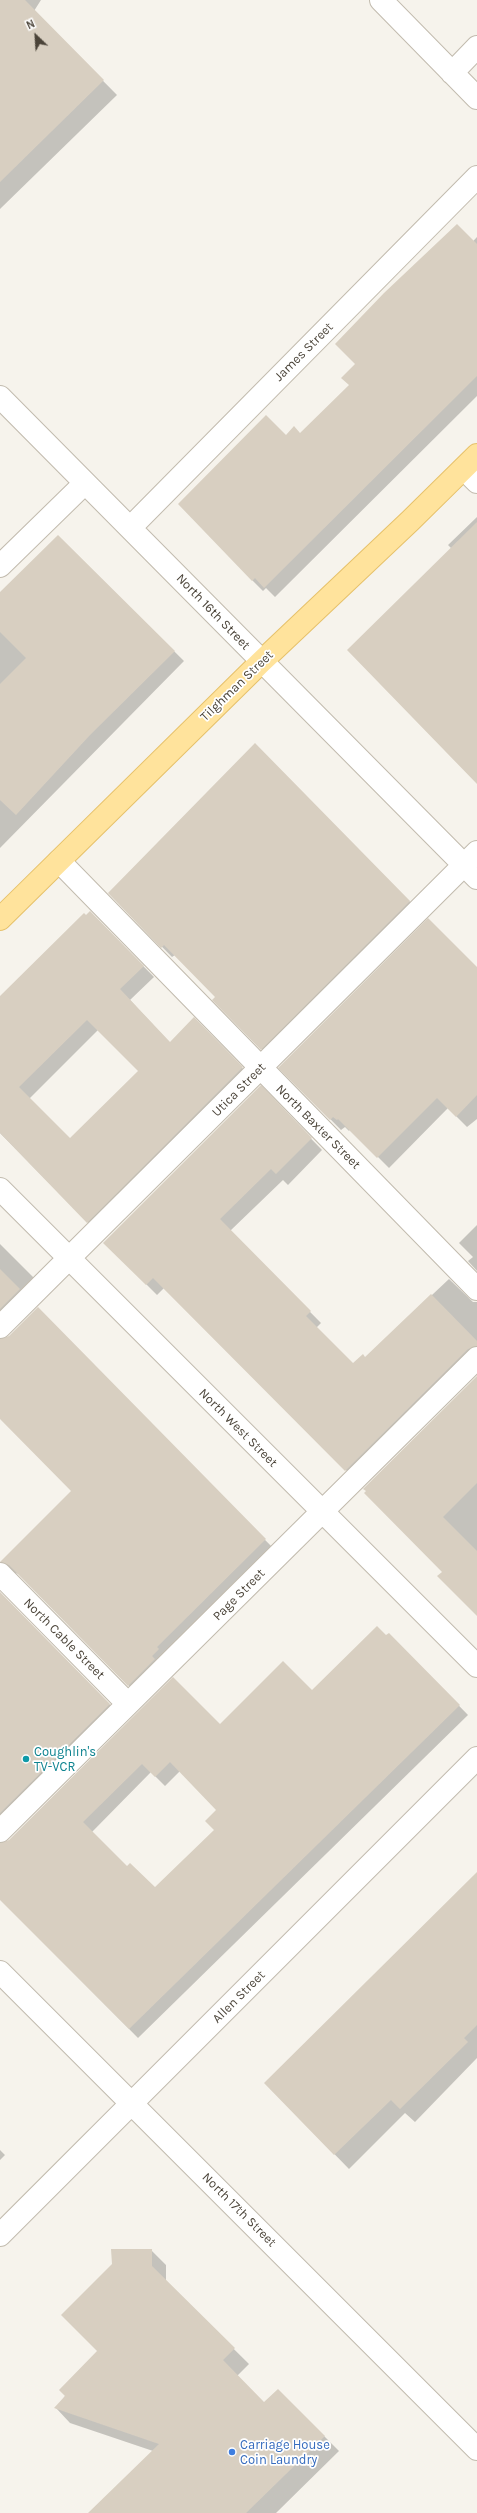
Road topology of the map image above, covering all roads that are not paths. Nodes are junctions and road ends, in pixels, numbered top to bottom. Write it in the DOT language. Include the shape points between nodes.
graph roads {
  1 [pos="381,0"];
  2 [pos="477,47"];
  3 [pos="452,73"];
  4 [pos="477,98"];
  5 [pos="477,177"];
  6 [pos="0,397"];
  7 [pos="472,468"];
  8 [pos="85,483"];
  9 [pos="130,528"];
  10 [pos="0,566"];
  11 [pos="261,662"];
  12 [pos="59,861"];
  13 [pos="473,865"];
  14 [pos="0,920"];
  15 [pos="260,1068"];
  16 [pos="0,1189"];
  17 [pos="69,1259"];
  18 [pos="477,1289"];
  19 [pos="0,1328"];
  20 [pos="477,1358"];
  21 [pos="322,1512"];
  22 [pos="0,1574"];
  23 [pos="477,1666"];
  24 [pos="128,1704"];
  25 [pos="477,1758"];
  26 [pos="0,1831"];
  27 [pos="0,1972"];
  28 [pos="132,2103"];
  29 [pos="0,2235"];
  30 [pos="477,2449"];
  1 -- 3 [label="street"];
  2 -- 3 [label="street"];
  3 -- 4 [label="street"];
  5 -- 9 [label="street, James Street"];
  6 -- 8 [label="street, North 16th Street"];
  7 -- 11 [label="main road, Tilghman Street"];
  8 -- 9 [label="street, North 16th Street"];
  8 -- 10 [label="street"];
  9 -- 11 [label="street, North 16th Street"];
  11 -- 12 [label="main road, Tilghman Street"];
  11 -- 13 [label="street, North 16th Street"];
  12 -- 14 [label="main road, Tilghman Street"];
  12 -- 15 [label="street, North Baxter Street"];
  13 -- 15 [label="street, Utica Street"];
  15 -- 17 [label="street, Utica Street"];
  15 -- 18 [label="street, North Baxter Street"];
  16 -- 17 [label="street, North West Street"];
  17 -- 19 [label="street, Utica Street"];
  17 -- 21 [label="street, North West Street"];
  20 -- 21 [label="street, Page Street"];
  21 -- 23 [label="street, North West Street"];
  21 -- 24 [label="street, Page Street"];
  22 -- 24 [label="street, North Cable Street"];
  24 -- 26 [label="street, Page Street"];
  25 -- 28 [label="street, Allen Street"];
  27 -- 28 [label="street, North 17th Street"];
  28 -- 29 [label="street, Allen Street"];
  28 -- 30 [label="street, North 17th Street"];
}
